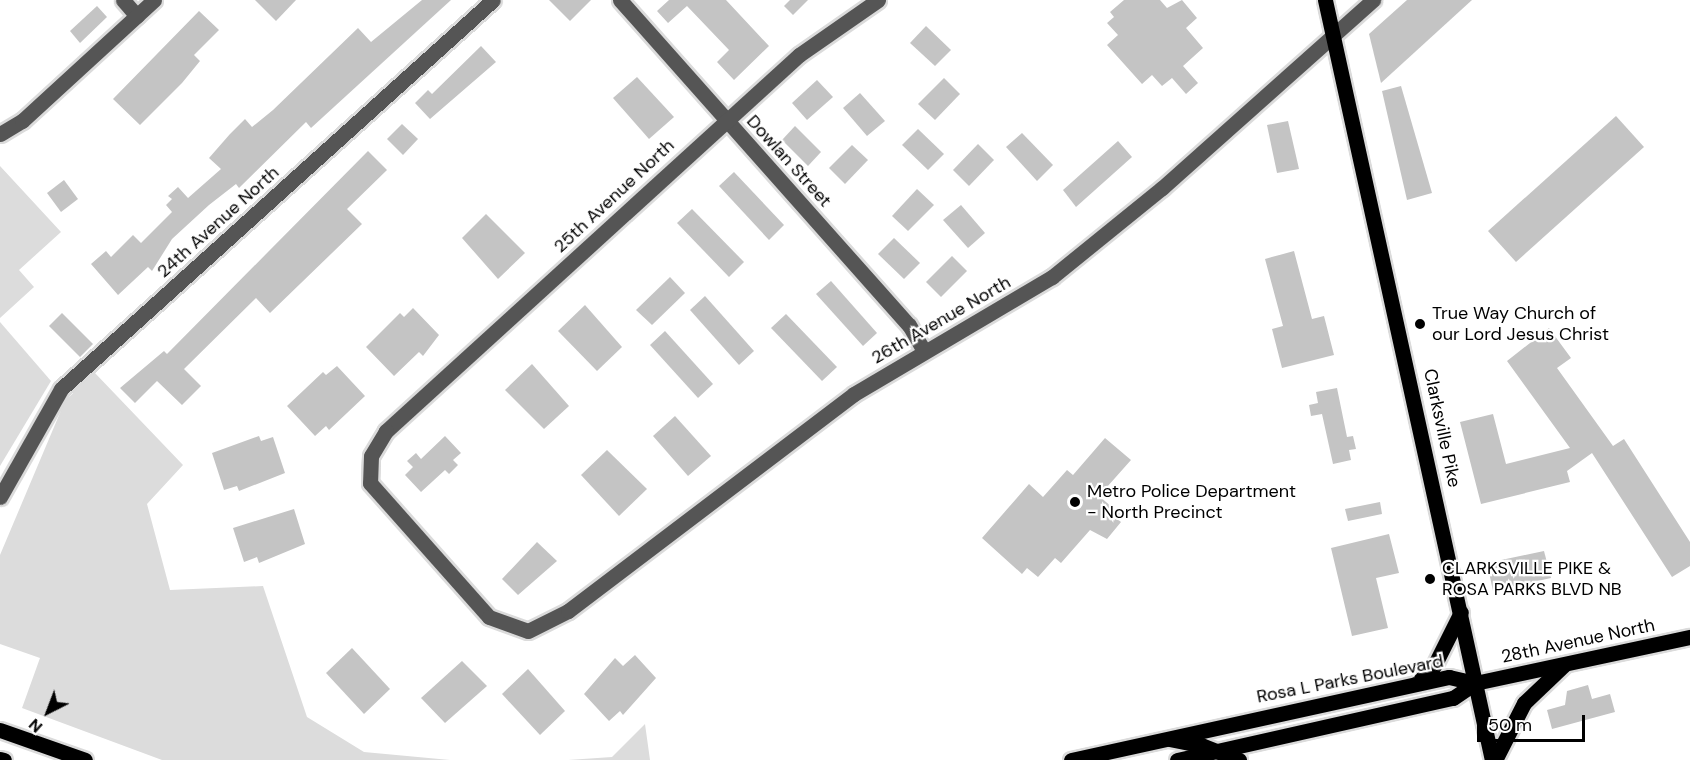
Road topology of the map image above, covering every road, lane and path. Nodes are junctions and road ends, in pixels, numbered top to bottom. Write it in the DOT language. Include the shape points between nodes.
graph roads {
  1 [pos="123,0"];
  2 [pos="154,0"];
  3 [pos="493,0"];
  4 [pos="620,0"];
  5 [pos="878,0"];
  6 [pos="1325,0"];
  7 [pos="1373,0"];
  8 [pos="137,16"];
  9 [pos="1335,34"];
  10 [pos="726,119"];
  11 [pos="3,133"];
  12 [pos="924,351"];
  13 [pos="0,497"];
  14 [pos="1461,612"];
  15 [pos="504,625"];
  16 [pos="1690,637"];
  17 [pos="1566,663"];
  18 [pos="1475,683"];
  19 [pos="1416,684"];
  20 [pos="0,730"];
  21 [pos="1163,738"];
  22 [pos="1216,750"];
  23 [pos="0,759"];
  24 [pos="4,760"];
  25 [pos="85,760"];
  26 [pos="1071,760"];
  27 [pos="1177,760"];
  28 [pos="1239,760"];
  29 [pos="1493,760"];
  1 -- 8 [label="street"];
  2 -- 8 [label="street"];
  3 -- 13 [label="street, 24th Avenue North" via="61,389"];
  4 -- 10 [label="street, Dowlan Street"];
  5 -- 10 [label="street, 25th Avenue North" via="804,51"];
  6 -- 9 [label="main road, Clarksville Pike"];
  7 -- 9 [label="street, 26th Avenue North"];
  8 -- 11 [label="street"];
  9 -- 12 [label="street, 26th Avenue North" via="1162,188 1052,277"];
  9 -- 14 [label="main road, Clarksville Pike"];
  10 -- 12 [label="street, Dowlan Street" via="909,325"];
  10 -- 15 [label="street, 25th Avenue North" via="386,431 371,456 370,483 489,617"];
  12 -- 15 [label="street, 26th Avenue North" via="854,394 568,611 528,631"];
  14 -- 18 [label="main road, Clarksville Pike"];
  14 -- 19 [label="main road" via="1434,666"];
  16 -- 17 [label="main road, 28th Avenue North"];
  17 -- 18 [label="main road, 28th Avenue North"];
  17 -- 29 [label="main road" via="1524,703"];
  18 -- 19 [label="main road, Rosa L Parks Boulevard" via="1449,677"];
  18 -- 22 [label="main road, Rosa L Parks Boulevard" via="1453,698"];
  18 -- 29 [label="main road, Clarksville Pike"];
  19 -- 21 [label="main road, Rosa L Parks Boulevard"];
  20 -- 25 [label="main road"];
  21 -- 22 [label="main road"];
  21 -- 26 [label="main road, Rosa L Parks Boulevard"];
  22 -- 27 [label="main road, Rosa L Parks Boulevard"];
  22 -- 28 [label="main road"];
  23 -- 24 [label="main road"];
}
